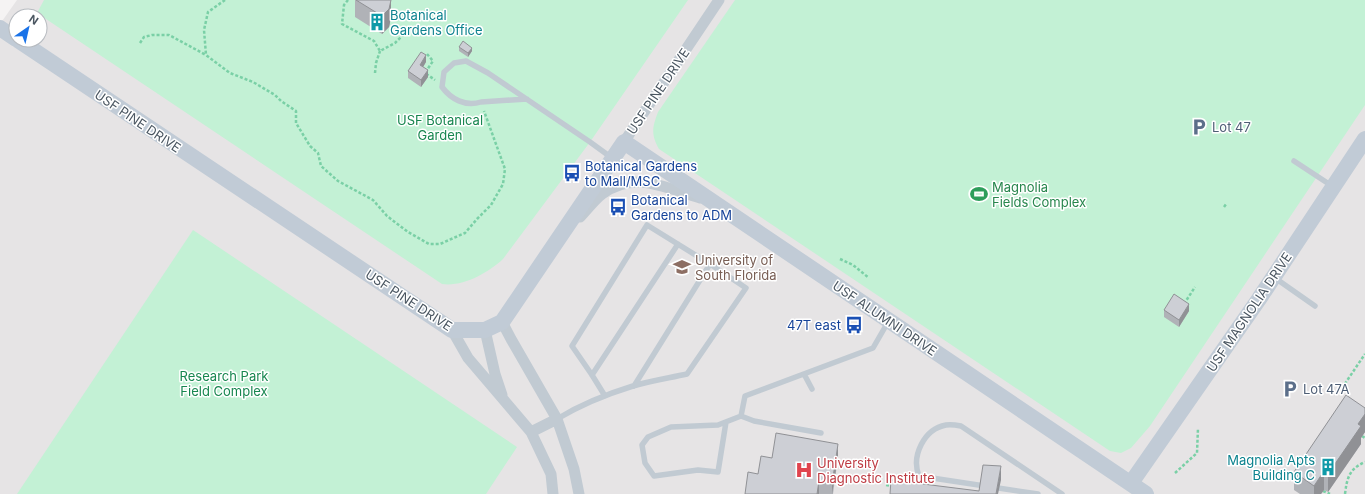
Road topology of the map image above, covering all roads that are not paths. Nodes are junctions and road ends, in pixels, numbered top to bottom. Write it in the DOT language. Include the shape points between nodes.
graph roads {
  1 [pos="719,0"];
  2 [pos="30,48"];
  3 [pos="527,99"];
  4 [pos="1365,139"];
  5 [pos="624,142"];
  6 [pos="613,159"];
  7 [pos="1294,161"];
  8 [pos="1333,187"];
  9 [pos="712,201"];
  10 [pos="559,239"];
  11 [pos="678,244"];
  12 [pos="710,264"];
  13 [pos="1273,277"];
  14 [pos="1316,306"];
  15 [pos="889,320"];
  16 [pos="502,322"];
  17 [pos="452,330"];
  18 [pos="485,330"];
  19 [pos="804,374"];
  20 [pos="592,375"];
  21 [pos="634,386"];
  22 [pos="812,389"];
  23 [pos="605,396"];
  24 [pos="504,401"];
  25 [pos="741,416"];
  26 [pos="557,419"];
  27 [pos="726,422"];
  28 [pos="531,432"];
  29 [pos="821,433"];
  30 [pos="1131,483"];
  31 [pos="1058,493"];
  32 [pos="553,494"];
  33 [pos="579,494"];
  34 [pos="1038,494"];
  35 [pos="1146,494"];
  1 -- 5 [label="street, USF PINE DRIVE"];
  2 -- 17 [label="street, USF PINE DRIVE"];
  3 -- 3 [label="lane" via="466,61 454,63 444,72 442,87 447,94 463,102 474,104"];
  3 -- 6 [label="lane"];
  4 -- 8 [label="street, USF MAGNOLIA DRIVE"];
  5 -- 6 [label="street, USF PINE DRIVE"];
  5 -- 9 [label="street, USF ALUMNI DRIVE"];
  6 -- 10 [label="street, USF PINE DRIVE"];
  7 -- 8 [label="lane"];
  8 -- 13 [label="street, USF MAGNOLIA DRIVE"];
  9 -- 10 [label="street" via="650,182 635,181 617,186 601,195"];
  9 -- 15 [label="street, USF ALUMNI DRIVE"];
  10 -- 16 [label="street, USF PINE DRIVE"];
  11 -- 12 [label="lane"];
  11 -- 20 [label="lane"];
  11 -- 20 [label="lane" via="647,225 572,346"];
  12 -- 21 [label="lane"];
  12 -- 21 [label="lane" via="746,288 687,374"];
  13 -- 14 [label="lane"];
  13 -- 30 [label="street, USF MAGNOLIA DRIVE"];
  15 -- 19 [label="lane" via="873,348"];
  15 -- 30 [label="street, USF ALUMNI DRIVE"];
  16 -- 18 [label="street, USF PINE DRIVE"];
  16 -- 26 [label="street"];
  17 -- 18 [label="street, USF PINE DRIVE"];
  17 -- 24 [label="street" via="468,358"];
  18 -- 24 [label="street"];
  19 -- 22 [label="lane"];
  19 -- 25 [label="lane" via="745,396"];
  20 -- 23 [label="lane"];
  21 -- 23 [label="lane"];
  23 -- 26 [label="lane"];
  24 -- 28 [label="street"];
  25 -- 27 [label="lane"];
  25 -- 29 [label="lane" via="754,421"];
  26 -- 28 [label="street"];
  26 -- 33 [label="street" via="574,469"];
  27 -- 27 [label="lane" via="718,425 671,426 648,437 642,445 645,463 654,476 698,470 718,472"];
  28 -- 32 [label="street" via="551,474"];
  30 -- 35 [label="street, USF ALUMNI DRIVE"];
  31 -- 34 [label="lane" via="961,426 946,425 936,428 919,450 916,465 919,476"];
}
